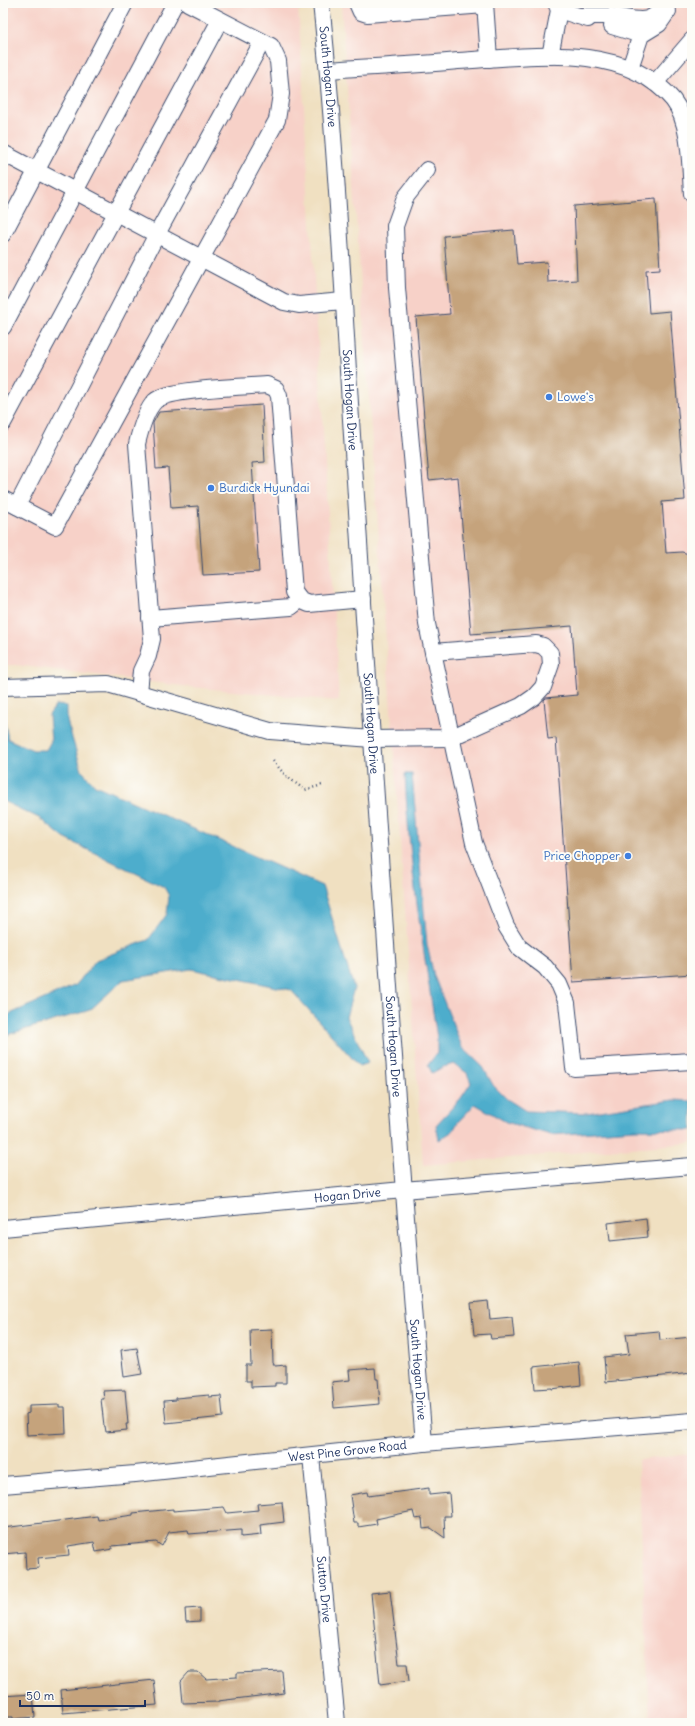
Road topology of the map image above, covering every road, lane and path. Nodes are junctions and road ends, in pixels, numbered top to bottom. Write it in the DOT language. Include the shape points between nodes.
graph roads {
  1 [pos="125,3"];
  2 [pos="175,3"];
  3 [pos="188,3"];
  4 [pos="321,3"];
  5 [pos="357,3"];
  6 [pos="663,3"];
  7 [pos="670,3"];
  8 [pos="485,4"];
  9 [pos="558,6"];
  10 [pos="578,16"];
  11 [pos="220,20"];
  12 [pos="641,35"];
  13 [pos="692,40"];
  14 [pos="262,42"];
  15 [pos="692,55"];
  16 [pos="550,56"];
  17 [pos="489,59"];
  18 [pos="630,68"];
  19 [pos="681,68"];
  20 [pos="328,70"];
  21 [pos="655,83"];
  22 [pos="691,147"];
  23 [pos="3,153"];
  24 [pos="37,170"];
  25 [pos="427,170"];
  26 [pos="75,191"];
  27 [pos="692,194"];
  28 [pos="116,212"];
  29 [pos="3,234"];
  30 [pos="157,234"];
  31 [pos="202,258"];
  32 [pos="343,301"];
  33 [pos="3,327"];
  34 [pos="3,424"];
  35 [pos="3,499"];
  36 [pos="18,506"];
  37 [pos="363,599"];
  38 [pos="300,600"];
  39 [pos="150,618"];
  40 [pos="433,652"];
  41 [pos="3,687"];
  42 [pos="139,693"];
  43 [pos="450,738"];
  44 [pos="372,739"];
  45 [pos="272,761"];
  46 [pos="322,785"];
  47 [pos="692,1061"];
  48 [pos="692,1166"];
  49 [pos="403,1190"];
  50 [pos="3,1228"];
  51 [pos="692,1421"];
  52 [pos="424,1443"];
  53 [pos="311,1456"];
  54 [pos="3,1485"];
  55 [pos="337,1723"];
  1 -- 24 [label="street"];
  2 -- 26 [label="street"];
  3 -- 11 [label="street"];
  4 -- 20 [label="street, South Hogan Drive"];
  5 -- 8 [label="street" via="361,12 367,14"];
  6 -- 10 [label="street" via="660,10 646,19 634,21 614,16"];
  7 -- 12 [label="street" via="668,13 659,24"];
  8 -- 17 [label="street"];
  9 -- 10 [label="street"];
  9 -- 16 [label="street"];
  10 -- 12 [label="street"];
  11 -- 14 [label="street"];
  11 -- 28 [label="street"];
  12 -- 18 [label="street"];
  13 -- 21 [label="street"];
  14 -- 30 [label="street"];
  14 -- 31 [label="street" via="271,46 278,61 281,94 277,120"];
  15 -- 19 [label="street"];
  16 -- 17 [label="street"];
  16 -- 18 [label="street" via="588,58"];
  17 -- 20 [label="street"];
  18 -- 21 [label="street"];
  20 -- 32 [label="street, South Hogan Drive"];
  21 -- 22 [label="street" via="673,101 686,124"];
  22 -- 27 [label="street"];
  23 -- 24 [label="street"];
  24 -- 26 [label="street"];
  24 -- 29 [label="street"];
  25 -- 40 [label="street" via="406,198 395,226 400,320 427,624"];
  26 -- 28 [label="street"];
  26 -- 33 [label="street"];
  28 -- 30 [label="street"];
  28 -- 34 [label="street"];
  30 -- 31 [label="street"];
  30 -- 36 [label="street"];
  31 -- 32 [label="street" via="284,302 299,305"];
  31 -- 36 [label="street" via="55,526"];
  32 -- 37 [label="street, South Hogan Drive"];
  35 -- 36 [label="street"];
  37 -- 38 [label="street" via="309,604"];
  37 -- 44 [label="street, South Hogan Drive"];
  38 -- 39 [label="street" via="291,607"];
  38 -- 39 [label="street" via="294,592 279,396 276,389 267,385 170,393 154,401 141,424 137,444"];
  39 -- 42 [label="street" via="152,639 141,671"];
  40 -- 43 [label="street"];
  40 -- 43 [label="street" via="536,644 543,646 550,653 548,675 543,687 534,697 521,706"];
  41 -- 42 [label="street" via="108,684"];
  42 -- 44 [label="street" via="270,731"];
  43 -- 44 [label="street"];
  43 -- 47 [label="street" via="474,843 506,926 519,947 545,967 558,984 567,1003 574,1068"];
  44 -- 49 [label="street, South Hogan Drive"];
  45 -- 46 [label="path" via="286,776 305,790"];
  48 -- 49 [label="street, Hogan Drive"];
  49 -- 50 [label="street, Hogan Drive"];
  49 -- 52 [label="street, South Hogan Drive"];
  51 -- 52 [label="street, West Pine Grove Road"];
  52 -- 53 [label="street, West Pine Grove Road"];
  53 -- 54 [label="street, West Pine Grove Road"];
  53 -- 55 [label="street, Sutton Drive"];
}
